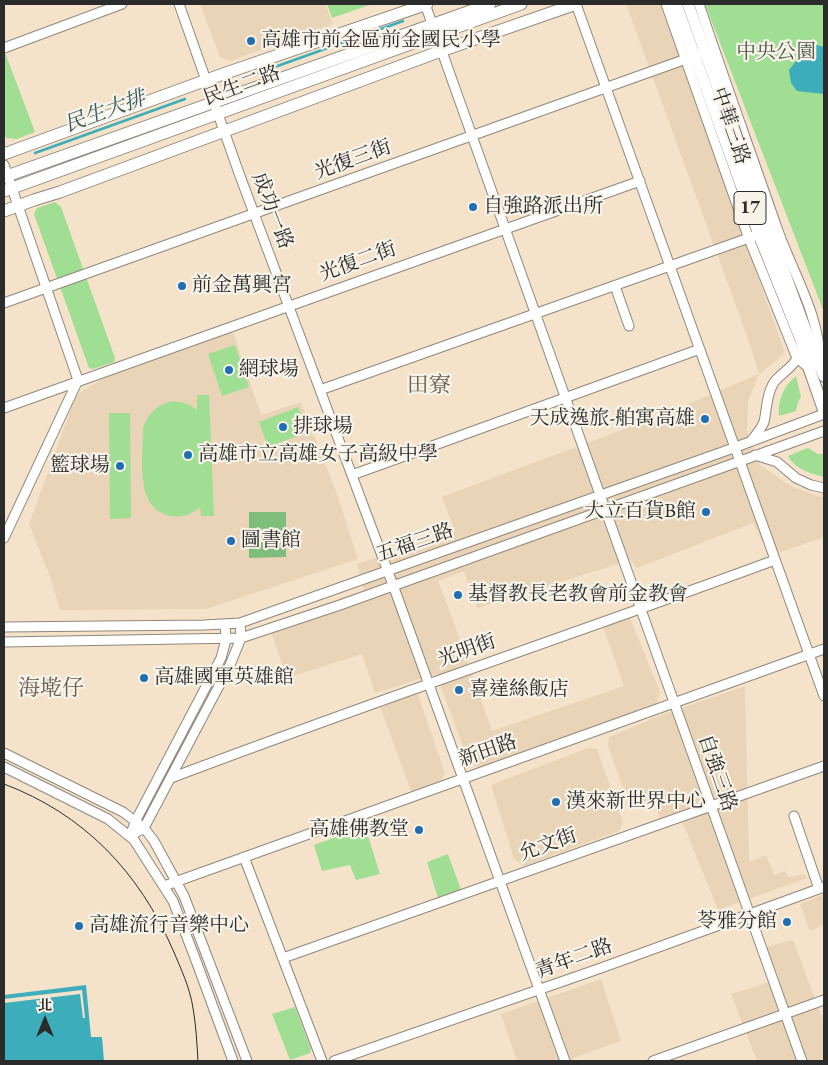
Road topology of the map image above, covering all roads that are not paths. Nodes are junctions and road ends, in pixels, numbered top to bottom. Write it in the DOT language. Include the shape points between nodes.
graph roads {
  1 [pos="122,4"];
  2 [pos="179,4"];
  3 [pos="426,4"];
  4 [pos="490,4"];
  5 [pos="521,4"];
  6 [pos="576,4"];
  7 [pos="666,4"];
  8 [pos="676,4"];
  9 [pos="688,4"];
  10 [pos="699,4"];
  11 [pos="434,30"];
  12 [pos="4,48"];
  13 [pos="441,51"];
  14 [pos="700,54"];
  15 [pos="207,81"];
  16 [pos="606,88"];
  17 [pos="214,102"];
  18 [pos="219,114"];
  19 [pos="225,131"];
  20 [pos="471,136"];
  21 [pos="4,154"];
  22 [pos="5,173"];
  23 [pos="640,181"];
  24 [pos="8,190"];
  25 [pos="18,206"];
  26 [pos="4,211"];
  27 [pos="255,214"];
  28 [pos="504,229"];
  29 [pos="764,233"];
  30 [pos="671,266"];
  31 [pos="615,286"];
  32 [pos="47,288"];
  33 [pos="4,304"];
  34 [pos="288,306"];
  35 [pos="535,314"];
  36 [pos="629,326"];
  37 [pos="818,344"];
  38 [pos="700,349"];
  39 [pos="797,358"];
  40 [pos="814,366"];
  41 [pos="824,376"];
  42 [pos="78,380"];
  43 [pos="320,390"];
  44 [pos="564,398"];
  45 [pos="4,408"];
  46 [pos="824,412"];
  47 [pos="824,431"];
  48 [pos="751,442"];
  49 [pos="735,448"];
  50 [pos="754,455"];
  51 [pos="740,461"];
  52 [pos="352,475"];
  53 [pos="824,488"];
  54 [pos="599,496"];
  55 [pos="605,511"];
  56 [pos="4,538"];
  57 [pos="775,560"];
  58 [pos="387,571"];
  59 [pos="393,585"];
  60 [pos="641,609"];
  61 [pos="240,623"];
  62 [pos="225,624"];
  63 [pos="4,627"];
  64 [pos="240,638"];
  65 [pos="226,640"];
  66 [pos="4,642"];
  67 [pos="824,649"];
  68 [pos="809,654"];
  69 [pos="428,684"];
  70 [pos="824,696"];
  71 [pos="675,703"];
  72 [pos="4,753"];
  73 [pos="824,766"];
  74 [pos="4,767"];
  75 [pos="171,778"];
  76 [pos="462,779"];
  77 [pos="710,806"];
  78 [pos="794,816"];
  79 [pos="136,820"];
  80 [pos="144,828"];
  81 [pos="130,836"];
  82 [pos="244,858"];
  83 [pos="499,881"];
  84 [pos="177,882"];
  85 [pos="164,886"];
  86 [pos="822,888"];
  87 [pos="749,915"];
  88 [pos="283,958"];
  89 [pos="538,990"];
  90 [pos="824,1000"];
  91 [pos="784,1014"];
  92 [pos="232,1061"];
  93 [pos="247,1061"];
  94 [pos="322,1061"];
  95 [pos="334,1061"];
  96 [pos="565,1061"];
  97 [pos="653,1061"];
  98 [pos="802,1061"];
  1 -- 12 [label="street"];
  2 -- 15 [label="street, 成功一路"];
  3 -- 11 [label="street, 自強三路"];
  3 -- 15 [label="main road"];
  4 -- 11 [label="main road, 民生二路"];
  5 -- 11 [label="main road, 民生二路"];
  6 -- 13 [label="main road"];
  6 -- 16 [label="street"];
  7 -- 14 [label="street, 中華三路 / 17"];
  8 -- 14 [label="main road, 中華三路 / 17"];
  9 -- 14 [label="main road, 中華三路 / 17"];
  10 -- 14 [label="street, 中華三路 / 17"];
  11 -- 13 [label="street, 自強三路"];
  11 -- 17 [label="main road, 民生二路"];
  11 -- 18 [label="main road, 民生二路"];
  13 -- 19 [label="main road"];
  13 -- 20 [label="street, 自強三路"];
  14 -- 16 [label="street, 光復三街"];
  14 -- 29 [label="main road, 中華三路 / 17"];
  14 -- 29 [label="street, 中華三路 / 17"];
  15 -- 17 [label="street, 成功一路"];
  15 -- 21 [label="main road"];
  16 -- 20 [label="street, 光復三街"];
  16 -- 23 [label="street"];
  17 -- 18 [label="street, 成功一路"];
  17 -- 22 [label="main road, 民生二路"];
  18 -- 19 [label="street, 成功一路"];
  18 -- 24 [label="main road, 民生二路"];
  19 -- 25 [label="main road"];
  19 -- 27 [label="street, 成功一路"];
  20 -- 27 [label="street, 光復三街"];
  20 -- 28 [label="street, 自強三路"];
  22 -- 24 [label="street"];
  23 -- 28 [label="street, 光復二街"];
  23 -- 30 [label="street"];
  24 -- 25 [label="street"];
  25 -- 26 [label="main road"];
  25 -- 32 [label="street"];
  27 -- 32 [label="street, 光復三街"];
  27 -- 34 [label="street, 成功一路"];
  28 -- 34 [label="street, 光復二街"];
  28 -- 35 [label="street, 自強三路"];
  29 -- 30 [label="street"];
  29 -- 37 [label="main road, 中華三路 / 17"];
  29 -- 39 [label="street, 中華三路 / 17"];
  29 -- 40 [label="main road, 中華三路 / 17" via="801,340"];
  30 -- 31 [label="street"];
  30 -- 38 [label="street"];
  31 -- 35 [label="street"];
  31 -- 36 [label="street"];
  32 -- 33 [label="street, 光復三街"];
  32 -- 42 [label="street"];
  34 -- 42 [label="street, 光復二街"];
  34 -- 43 [label="street, 成功一路"];
  35 -- 43 [label="street"];
  35 -- 44 [label="street, 自強三路"];
  37 -- 40 [label="main road, 中華三路 / 17"];
  38 -- 44 [label="street"];
  38 -- 49 [label="street"];
  39 -- 40 [label="street, 中華三路 / 17"];
  39 -- 48 [label="street" via="772,385 764,421"];
  40 -- 41 [label="main road, 中華三路 / 17"];
  40 -- 46 [label="main road, 中華三路 / 17"];
  42 -- 45 [label="street, 光復二街"];
  42 -- 56 [label="street"];
  43 -- 52 [label="street, 成功一路"];
  44 -- 52 [label="street"];
  44 -- 54 [label="street, 自強三路"];
  46 -- 48 [label="street, 五福三路"];
  47 -- 50 [label="street, 五福三路"];
  48 -- 49 [label="street, 五福三路"];
  49 -- 51 [label="street"];
  49 -- 54 [label="street, 五福三路"];
  50 -- 51 [label="street, 五福三路"];
  50 -- 53 [label="street" via="777,462 796,478"];
  51 -- 55 [label="street, 五福三路"];
  51 -- 57 [label="street"];
  52 -- 58 [label="street, 成功一路"];
  54 -- 55 [label="street, 自強三路"];
  54 -- 58 [label="street, 五福三路"];
  55 -- 59 [label="street, 五福三路"];
  55 -- 60 [label="street, 自強三路"];
  57 -- 60 [label="street, 光明街"];
  57 -- 68 [label="street"];
  58 -- 59 [label="street, 成功一路"];
  58 -- 61 [label="street, 五福三路"];
  59 -- 64 [label="street, 五福三路"];
  59 -- 69 [label="street"];
  60 -- 69 [label="street, 光明街"];
  60 -- 71 [label="street, 自強三路"];
  61 -- 62 [label="street, 五福三路"];
  61 -- 64 [label="street"];
  62 -- 63 [label="street, 五福三路"];
  62 -- 65 [label="street"];
  64 -- 65 [label="street, 五福三路"];
  64 -- 75 [label="street" via="230,665"];
  65 -- 66 [label="street, 五福三路"];
  65 -- 79 [label="street" via="221,658"];
  67 -- 68 [label="street, 新田路"];
  68 -- 70 [label="street"];
  68 -- 71 [label="street, 新田路"];
  69 -- 75 [label="street, 光明街"];
  69 -- 76 [label="street"];
  71 -- 76 [label="street, 新田路"];
  71 -- 77 [label="street, 自強三路"];
  72 -- 79 [label="street"];
  73 -- 77 [label="street, 允文街"];
  74 -- 81 [label="street" via="108,819"];
  75 -- 80 [label="street"];
  76 -- 82 [label="street, 新田路"];
  76 -- 83 [label="street"];
  77 -- 83 [label="street, 允文街"];
  77 -- 87 [label="street, 自強三路"];
  78 -- 86 [label="street"];
  79 -- 80 [label="street"];
  79 -- 81 [label="street"];
  80 -- 81 [label="street"];
  80 -- 84 [label="street"];
  81 -- 85 [label="street"];
  82 -- 84 [label="street, 新田路"];
  82 -- 88 [label="street"];
  83 -- 88 [label="street, 允文街"];
  83 -- 89 [label="street"];
  84 -- 85 [label="street, 新田路"];
  84 -- 93 [label="street"];
  85 -- 92 [label="street" via="173,901"];
  86 -- 87 [label="street, 青年二路"];
  87 -- 89 [label="street, 青年二路"];
  87 -- 91 [label="street, 自強三路"];
  88 -- 94 [label="street"];
  89 -- 95 [label="street, 青年二路"];
  89 -- 96 [label="street"];
  90 -- 91 [label="street"];
  91 -- 97 [label="street"];
  91 -- 98 [label="street, 自強三路"];
}
